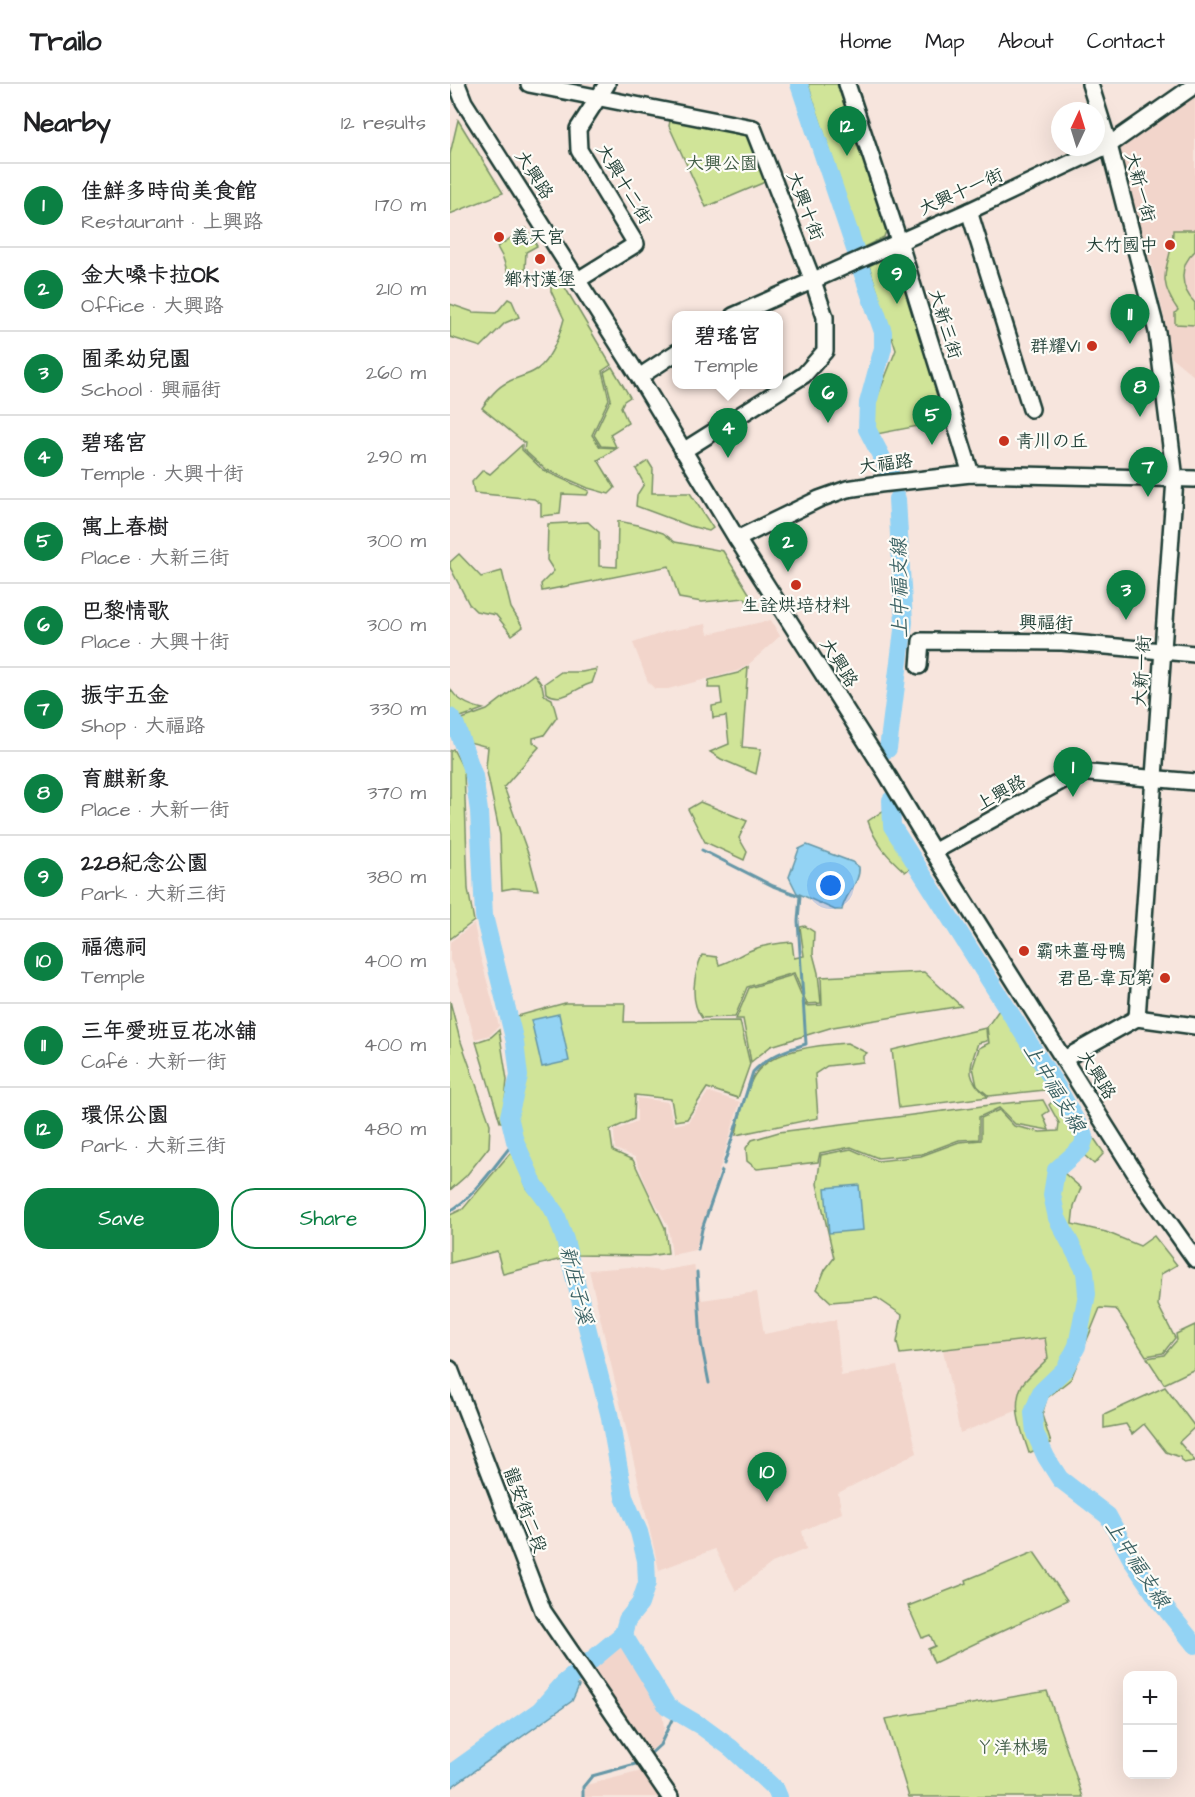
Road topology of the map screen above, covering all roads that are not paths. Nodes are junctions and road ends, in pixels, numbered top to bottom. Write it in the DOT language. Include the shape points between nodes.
graph roads {
  1 [pos="457,84"];
  2 [pos="529,84"];
  3 [pos="607,84"];
  4 [pos="847,84"];
  5 [pos="1090,84"];
  6 [pos="1195,85"];
  7 [pos="598,97"];
  8 [pos="1109,145"];
  9 [pos="969,211"];
  10 [pos="899,241"];
  11 [pos="578,280"];
  12 [pos="813,281"];
  13 [pos="742,311"];
  14 [pos="672,355"];
  15 [pos="639,377"];
  16 [pos="783,388"];
  17 [pos="782,389"];
  18 [pos="1031,409"];
  19 [pos="683,451"];
  20 [pos="971,474"];
  21 [pos="1175,479"];
  22 [pos="1195,479"];
  23 [pos="737,539"];
  24 [pos="1163,651"];
  25 [pos="1195,654"];
  26 [pos="919,666"];
  27 [pos="1154,778"];
  28 [pos="1195,782"];
  29 [pos="933,852"];
  30 [pos="1137,1018"];
  31 [pos="1195,1026"];
  32 [pos="1064,1059"];
  33 [pos="1195,1259"];
  34 [pos="450,1369"];
  35 [pos="670,1797"];
  1 -- 11 [label="street, 大興路" via="464,102"];
  2 -- 7 [label="street, 大興十街"];
  3 -- 7 [label="street, 大興十二街"];
  4 -- 10 [label="street, 大新三街"];
  5 -- 8 [label="street, 大新一街"];
  6 -- 8 [label="street, 大興十一街"];
  7 -- 11 [label="street, 大興十二街" via="579,129 579,150 636,244"];
  7 -- 12 [label="street, 大興十街" via="753,128"];
  8 -- 9 [label="street, 大興十一街"];
  8 -- 21 [label="street, 大新一街" via="1157,332"];
  9 -- 10 [label="street, 大興十一街"];
  9 -- 18 [label="street"];
  10 -- 12 [label="street, 大興十一街"];
  10 -- 20 [label="street, 大新三街"];
  11 -- 15 [label="street, 大興路"];
  12 -- 13 [label="street, 大興十一街"];
  12 -- 16 [label="street, 大興十街" via="825,316 825,351 804,375"];
  14 -- 15 [label="street"];
  15 -- 19 [label="street, 大興路"];
  17 -- 19 [label="street, 大興十街"];
  19 -- 23 [label="street, 大興路"];
  20 -- 21 [label="street, 大福路"];
  20 -- 23 [label="street, 大福路" via="847,489"];
  21 -- 22 [label="street, 大福路"];
  21 -- 24 [label="street, 大新一街"];
  23 -- 29 [label="street, 大興路"];
  24 -- 25 [label="street, 興福街"];
  24 -- 26 [label="street, 興福街" via="1062,642 921,641"];
  24 -- 27 [label="street, 大新一街"];
  27 -- 28 [label="street, 上興路"];
  27 -- 29 [label="street, 上興路" via="1078,772"];
  27 -- 30 [label="street, 大新一街"];
  29 -- 32 [label="street, 大興路"];
  30 -- 31 [label="street"];
  30 -- 32 [label="street"];
  32 -- 33 [label="street, 大興路" via="1144,1188"];
  34 -- 35 [label="street, 龍安街二段" via="543,1611"];
}
